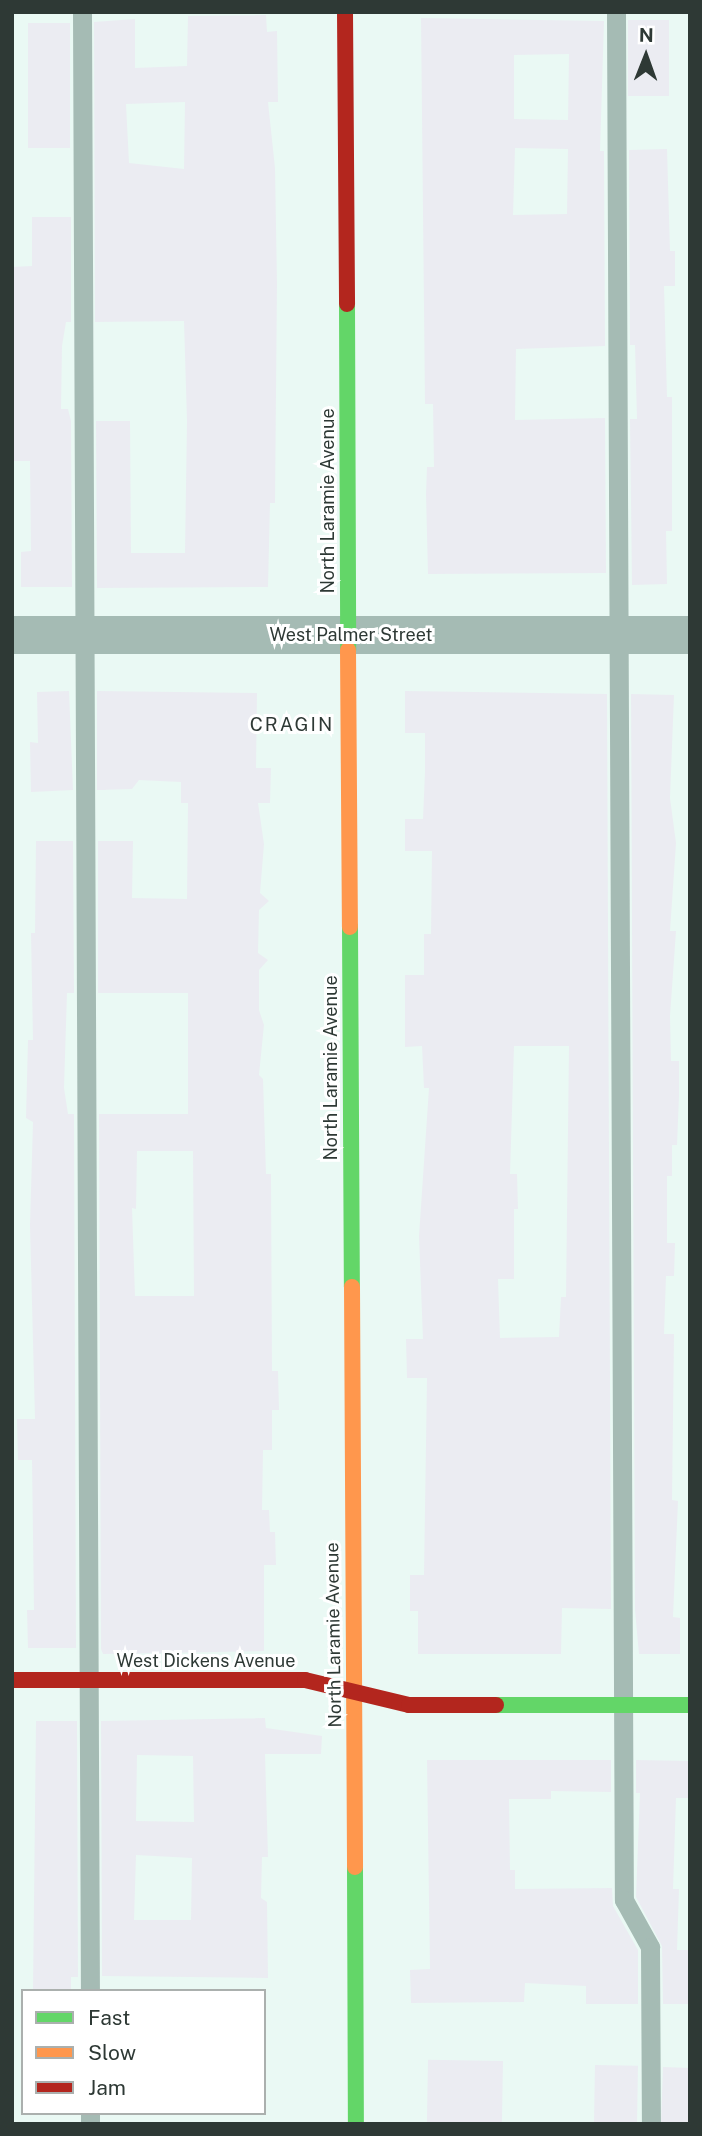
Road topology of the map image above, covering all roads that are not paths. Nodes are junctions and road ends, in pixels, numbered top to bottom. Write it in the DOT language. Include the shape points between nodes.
graph roads {
  1 [pos="82,12"];
  2 [pos="345,12"];
  3 [pos="615,12"];
  4 [pos="12,635"];
  5 [pos="83,635"];
  6 [pos="348,635"];
  7 [pos="617,635"];
  8 [pos="690,635"];
  9 [pos="12,1680"];
  10 [pos="90,1680"];
  11 [pos="353,1694"];
  12 [pos="623,1705"];
  13 [pos="690,1705"];
  14 [pos="90,1989"];
  15 [pos="356,2124"];
  16 [pos="651,2124"];
  1 -- 5 [label="lane"];
  2 -- 6 [label="street, North Laramie Avenue"];
  3 -- 7 [label="lane"];
  4 -- 5 [label="street, West Palmer Street"];
  5 -- 6 [label="street, West Palmer Street"];
  5 -- 10 [label="lane"];
  6 -- 7 [label="street, West Palmer Street"];
  6 -- 11 [label="street, North Laramie Avenue"];
  7 -- 8 [label="street, West Palmer Street"];
  7 -- 12 [label="lane"];
  9 -- 10 [label="street, West Dickens Avenue"];
  10 -- 11 [label="street, West Dickens Avenue" via="305,1680"];
  10 -- 14 [label="lane"];
  11 -- 12 [label="street, West Dickens Avenue" via="409,1705"];
  11 -- 15 [label="street, North Laramie Avenue"];
  12 -- 13 [label="street, West Dickens Avenue"];
  12 -- 16 [label="lane" via="624,1900 650,1947"];
}
